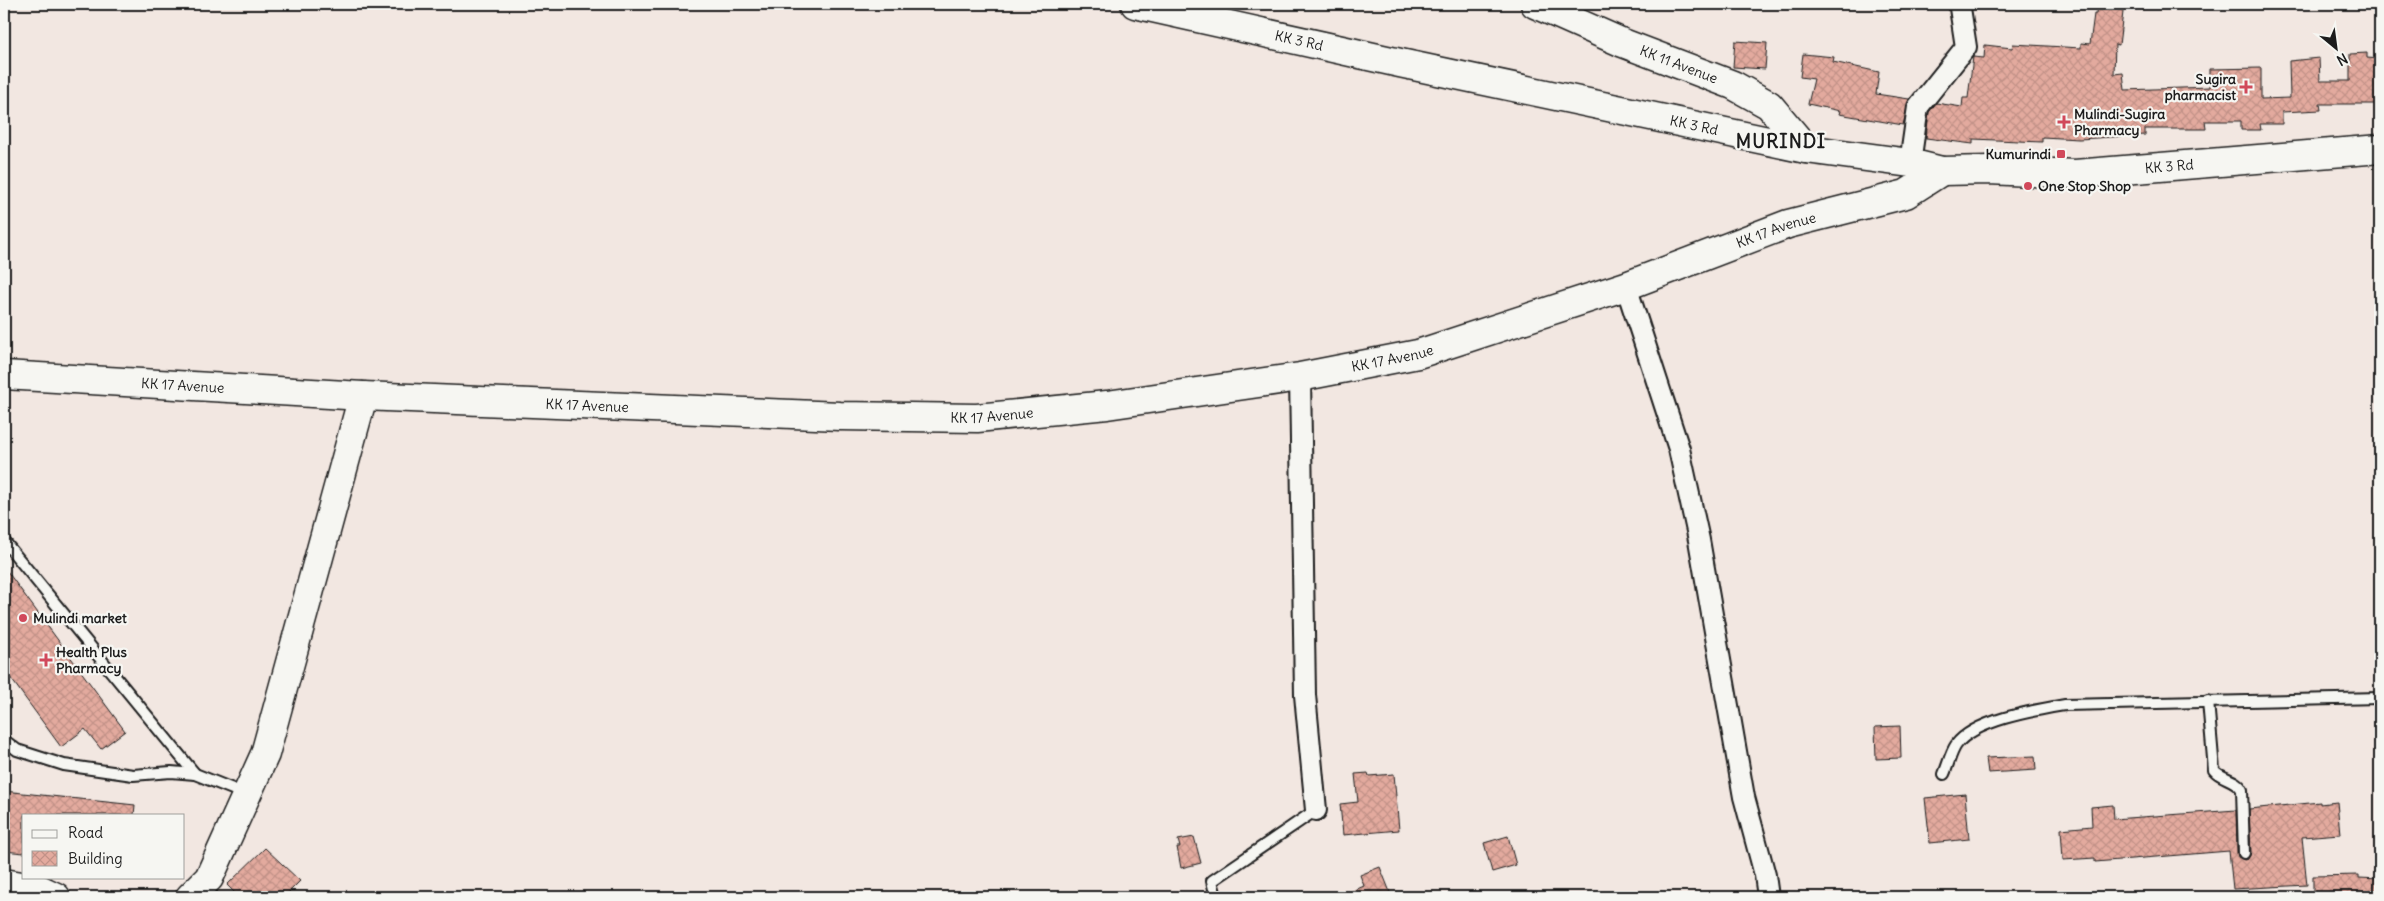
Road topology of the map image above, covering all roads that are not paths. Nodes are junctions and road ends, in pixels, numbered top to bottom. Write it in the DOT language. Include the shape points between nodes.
graph roads {
  1 [pos="1135,4"];
  2 [pos="1536,4"];
  3 [pos="1962,4"];
  4 [pos="1806,149"];
  5 [pos="2380,149"];
  6 [pos="1910,163"];
  7 [pos="1942,171"];
  8 [pos="1626,286"];
  9 [pos="4,375"];
  10 [pos="1300,377"];
  11 [pos="362,396"];
  12 [pos="4,541"];
  13 [pos="2380,698"];
  14 [pos="2208,701"];
  15 [pos="4,740"];
  16 [pos="195,774"];
  17 [pos="1944,774"];
  18 [pos="246,794"];
  19 [pos="1316,810"];
  20 [pos="2244,853"];
  21 [pos="4,883"];
  22 [pos="56,897"];
  23 [pos="190,897"];
  24 [pos="1216,897"];
  25 [pos="1768,897"];
  1 -- 4 [label="main road, KK 3 Rd"];
  2 -- 4 [label="main road, KK 11 Avenue" via="1623,43 1733,85 1769,105"];
  3 -- 6 [label="street" via="1966,47 1918,107"];
  4 -- 6 [label="main road, KK 3 Rd"];
  5 -- 7 [label="main road, KK 3 Rd" via="2075,174"];
  6 -- 7 [label="main road, KK 3 Rd"];
  7 -- 8 [label="main road, KK 17 Avenue" via="1906,194 1788,224"];
  8 -- 10 [label="main road, KK 17 Avenue" via="1418,354"];
  8 -- 25 [label="street" via="1679,448 1699,540 1744,797"];
  9 -- 11 [label="main road, KK 17 Avenue"];
  10 -- 11 [label="main road, KK 17 Avenue" via="1107,405 977,418 840,416"];
  10 -- 19 [label="street" via="1305,695"];
  11 -- 18 [label="main road" via="264,754"];
  12 -- 16 [label="lane"];
  13 -- 14 [label="lane"];
  14 -- 17 [label="lane" via="2065,705 2017,714 1977,729 1956,744"];
  14 -- 20 [label="lane" via="2214,770 2238,784 2242,790"];
  15 -- 16 [label="lane" via="17,750 64,765 134,775"];
  16 -- 18 [label="lane"];
  18 -- 23 [label="main road" via="209,878"];
  19 -- 24 [label="lane" via="1212,881"];
  21 -- 22 [label="main road" via="38,889"];
}
